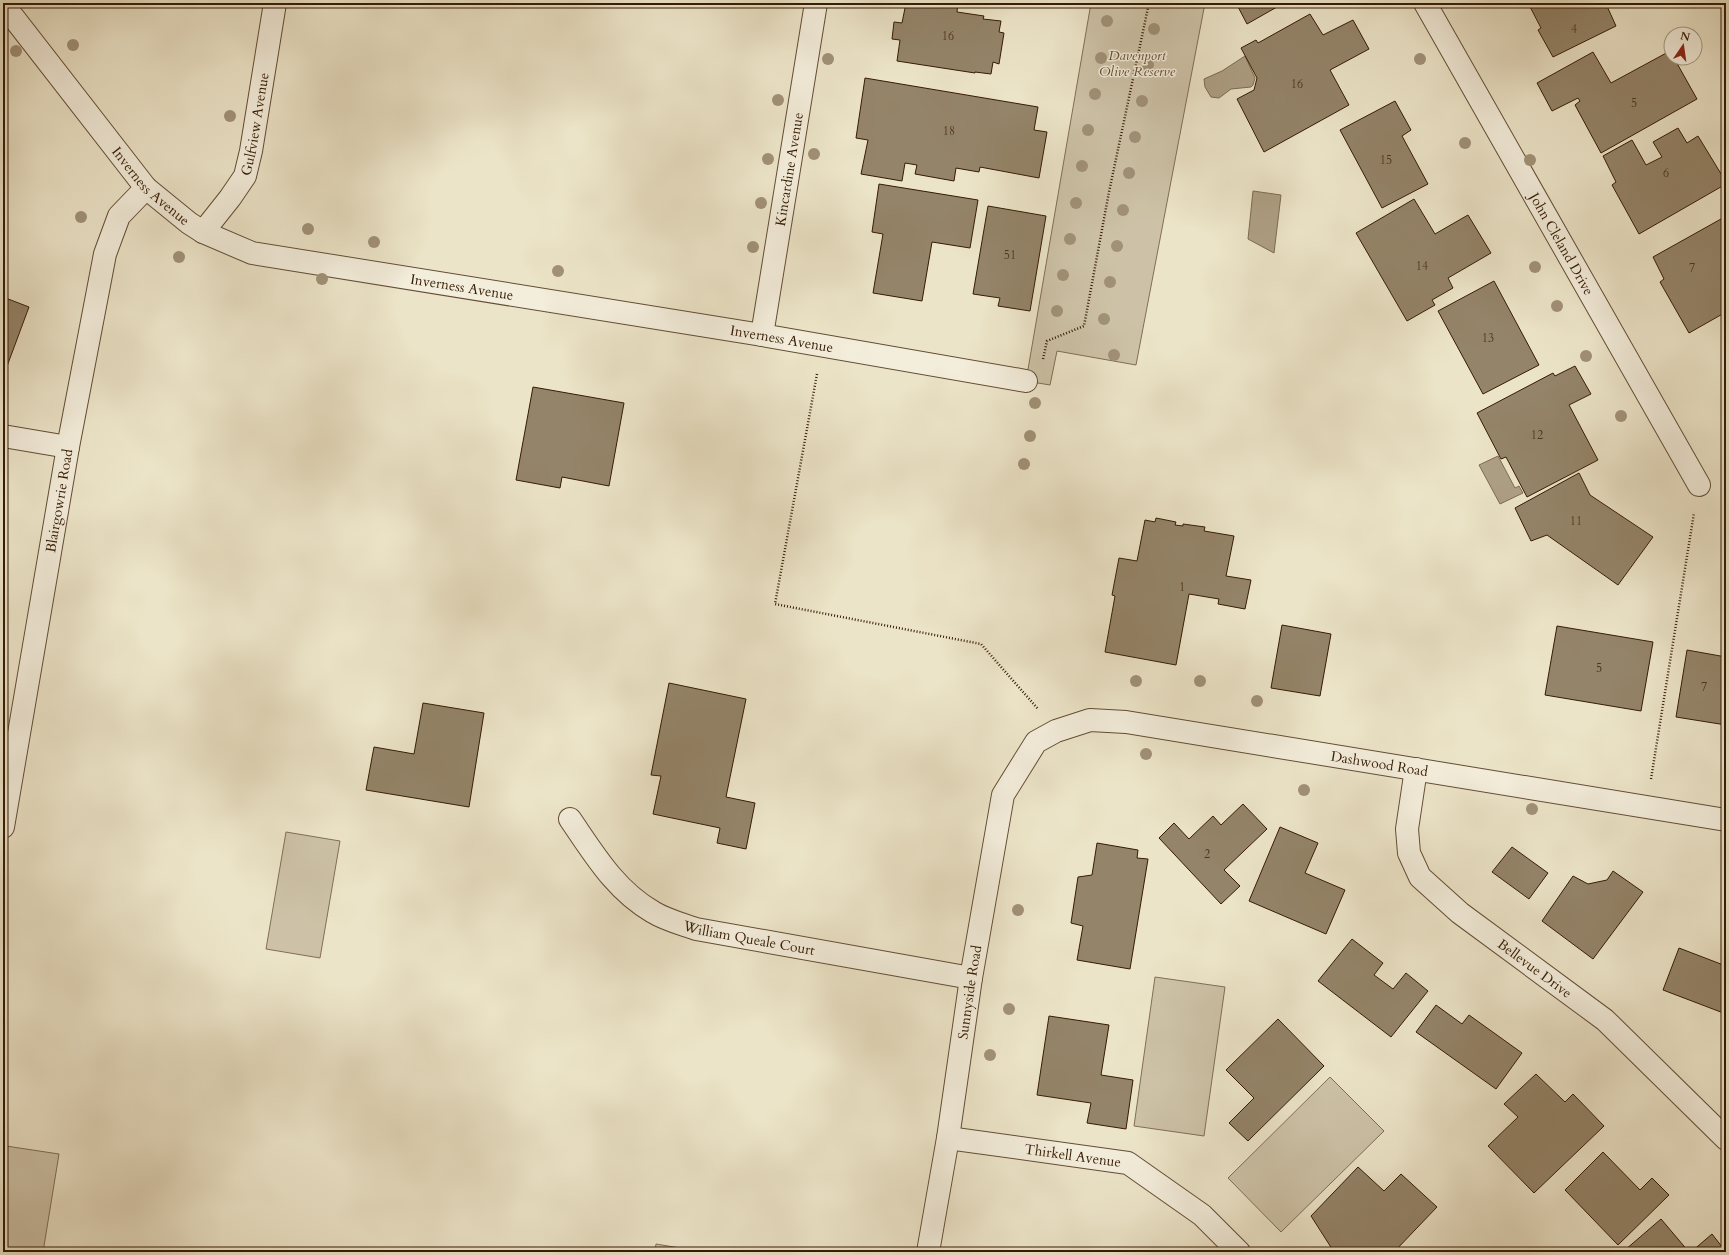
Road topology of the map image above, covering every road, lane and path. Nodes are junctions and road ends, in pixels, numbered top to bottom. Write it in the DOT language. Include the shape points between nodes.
graph roads {
  1 [pos="275,3"];
  2 [pos="816,3"];
  3 [pos="1149,3"];
  4 [pos="1424,3"];
  5 [pos="3,4"];
  6 [pos="146,188"];
  7 [pos="203,232"];
  8 [pos="762,335"];
  9 [pos="1026,381"];
  10 [pos="812,405"];
  11 [pos="3,436"];
  12 [pos="68,446"];
  13 [pos="1699,485"];
  14 [pos="1056,731"];
  15 [pos="1036,742"];
  16 [pos="9,757"];
  17 [pos="1416,769"];
  18 [pos="1647,806"];
  19 [pos="570,819"];
  20 [pos="1726,820"];
  21 [pos="3,827"];
  22 [pos="971,978"];
  23 [pos="948,1138"];
  24 [pos="1726,1139"];
  25 [pos="928,1252"];
  26 [pos="1240,1252"];
  1 -- 7 [label="street, Gulfview Avenue" via="245,176"];
  2 -- 8 [label="street, Kincardine Avenue"];
  3 -- 9 [label="path" via="1084,326 1047,341 1040,377"];
  4 -- 13 [label="street, John Cleland Drive"];
  5 -- 6 [label="street, Inverness Avenue"];
  6 -- 7 [label="street, Inverness Avenue"];
  6 -- 12 [label="street, Blairgowrie Road" via="119,216 105,254"];
  7 -- 8 [label="street, Inverness Avenue" via="252,253"];
  8 -- 9 [label="street, Inverness Avenue"];
  10 -- 14 [label="path" via="775,604 981,644"];
  11 -- 12 [label="street"];
  12 -- 16 [label="street, Blairgowrie Road"];
  13 -- 18 [label="path"];
  14 -- 15 [label="street, Dashwood Road"];
  14 -- 17 [label="street, Dashwood Road" via="1090,720 1126,722"];
  15 -- 22 [label="street, Sunnyside Road" via="1003,795"];
  16 -- 21 [label="street, Blairgowrie Road"];
  17 -- 18 [label="street, Dashwood Road"];
  17 -- 24 [label="street, Bellevue Drive" via="1407,829 1409,853 1420,877 1460,913 1605,1020"];
  18 -- 20 [label="street, Dashwood Road"];
  19 -- 22 [label="street, William Queale Court" via="606,873 636,901 654,913 696,929"];
  22 -- 23 [label="street, Sunnyside Road"];
  23 -- 25 [label="street, Sunnyside Road"];
  23 -- 26 [label="street, Thirkell Avenue" via="1128,1163 1202,1215"];
}
